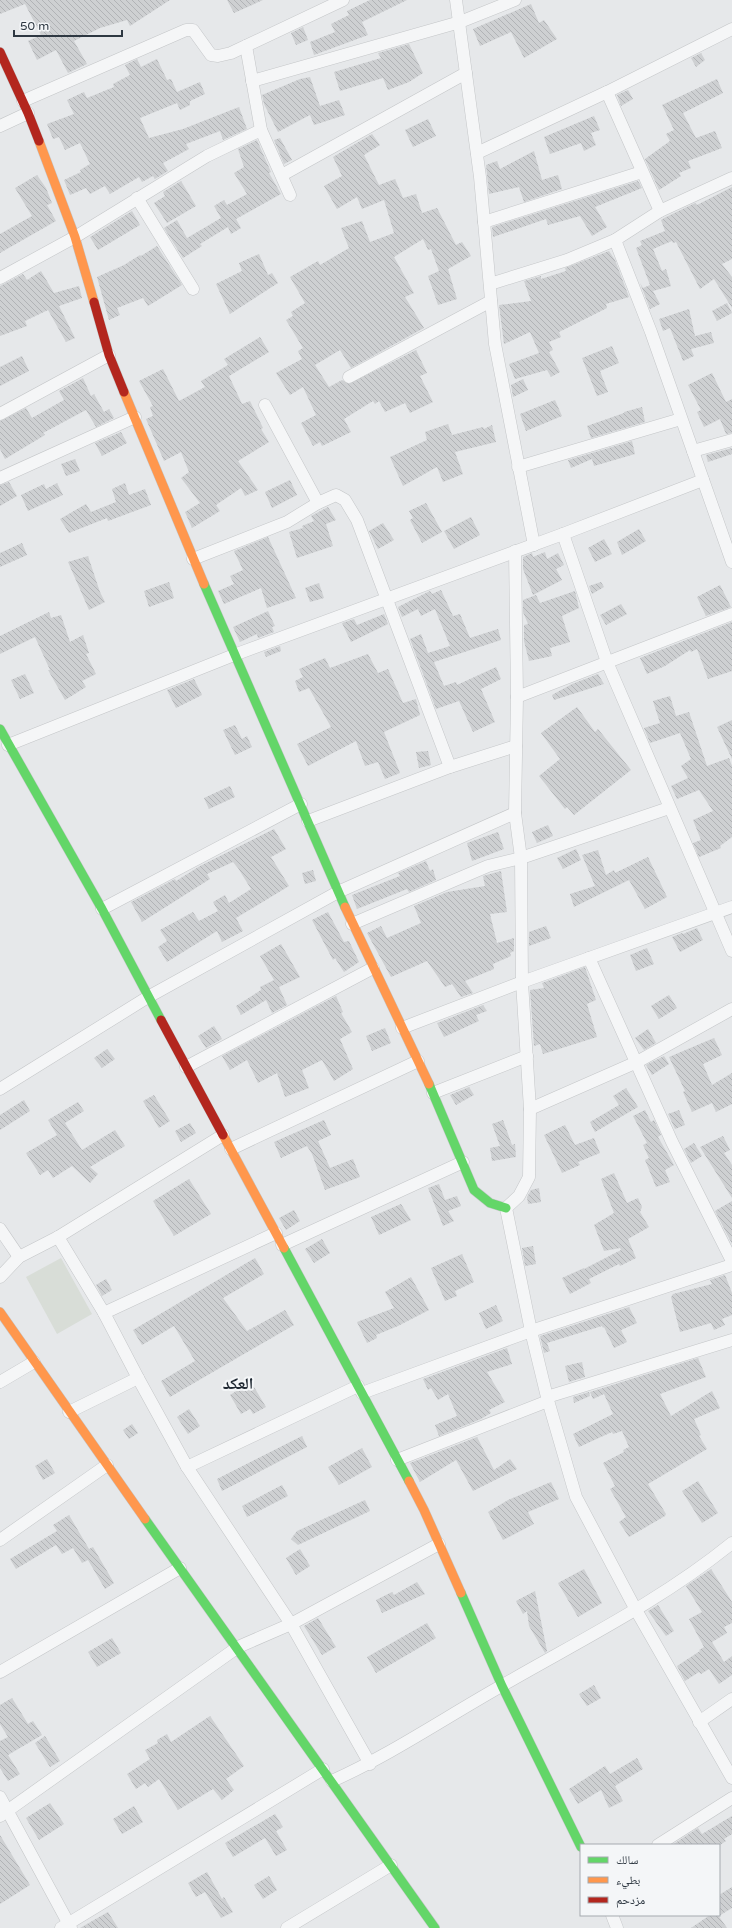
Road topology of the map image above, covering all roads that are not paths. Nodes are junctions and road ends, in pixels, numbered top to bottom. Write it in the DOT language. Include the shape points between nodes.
graph roads {
  1 [pos="343,0"];
  2 [pos="456,0"];
  3 [pos="515,0"];
  4 [pos="460,22"];
  5 [pos="732,29"];
  6 [pos="246,46"];
  7 [pos="0,52"];
  8 [pos="466,73"];
  9 [pos="252,82"];
  10 [pos="607,92"];
  11 [pos="23,101"];
  12 [pos="28,112"];
  13 [pos="0,126"];
  14 [pos="261,130"];
  15 [pos="477,153"];
  16 [pos="642,172"];
  17 [pos="282,175"];
  18 [pos="732,178"];
  19 [pos="290,195"];
  20 [pos="137,198"];
  21 [pos="660,211"];
  22 [pos="484,222"];
  23 [pos="75,237"];
  24 [pos="615,240"];
  25 [pos="0,278"];
  26 [pos="490,284"];
  27 [pos="193,289"];
  28 [pos="491,301"];
  29 [pos="109,355"];
  30 [pos="349,377"];
  31 [pos="265,405"];
  32 [pos="0,414"];
  33 [pos="134,417"];
  34 [pos="682,420"];
  35 [pos="732,440"];
  36 [pos="693,451"];
  37 [pos="518,467"];
  38 [pos="0,478"];
  39 [pos="703,480"];
  40 [pos="318,503"];
  41 [pos="563,534"];
  42 [pos="534,545"];
  43 [pos="515,551"];
  44 [pos="192,559"];
  45 [pos="732,562"];
  46 [pos="386,600"];
  47 [pos="732,614"];
  48 [pos="234,655"];
  49 [pos="607,662"];
  50 [pos="517,697"];
  51 [pos="0,729"];
  52 [pos="8,745"];
  53 [pos="516,746"];
  54 [pos="450,767"];
  55 [pos="301,804"];
  56 [pos="669,808"];
  57 [pos="514,813"];
  58 [pos="308,821"];
  59 [pos="521,858"];
  60 [pos="338,892"];
  61 [pos="732,907"];
  62 [pos="102,909"];
  63 [pos="717,912"];
  64 [pos="352,924"];
  65 [pos="732,951"];
  66 [pos="589,958"];
  67 [pos="373,968"];
  68 [pos="522,982"];
  69 [pos="148,997"];
  70 [pos="732,1009"];
  71 [pos="402,1028"];
  72 [pos="527,1056"];
  73 [pos="418,1060"];
  74 [pos="637,1062"];
  75 [pos="186,1067"];
  76 [pos="0,1089"];
  77 [pos="433,1093"];
  78 [pos="530,1109"];
  79 [pos="224,1135"];
  80 [pos="231,1149"];
  81 [pos="462,1162"];
  82 [pos="506,1208"];
  83 [pos="0,1229"];
  84 [pos="276,1233"];
  85 [pos="58,1237"];
  86 [pos="282,1244"];
  87 [pos="19,1257"];
  88 [pos="732,1261"];
  89 [pos="732,1265"];
  90 [pos="0,1277"];
  91 [pos="0,1312"];
  92 [pos="104,1312"];
  93 [pos="531,1331"];
  94 [pos="732,1340"];
  95 [pos="34,1362"];
  96 [pos="138,1378"];
  97 [pos="0,1382"];
  98 [pos="360,1389"];
  99 [pos="547,1399"];
  100 [pos="69,1412"];
  101 [pos="397,1460"];
  102 [pos="107,1465"];
  103 [pos="187,1466"];
  104 [pos="0,1540"];
  105 [pos="732,1543"];
  106 [pos="439,1544"];
  107 [pos="180,1568"];
  108 [pos="636,1610"];
  109 [pos="291,1624"];
  110 [pos="238,1648"];
  111 [pos="0,1672"];
  112 [pos="502,1686"];
  113 [pos="732,1699"];
  114 [pos="698,1722"];
  115 [pos="370,1764"];
  116 [pos="323,1769"];
  117 [pos="732,1778"];
  118 [pos="332,1781"];
  119 [pos="0,1797"];
  120 [pos="732,1798"];
  121 [pos="4,1813"];
  122 [pos="660,1844"];
  123 [pos="580,1845"];
  124 [pos="391,1865"];
  125 [pos="612,1916"];
  126 [pos="67,1927"];
  127 [pos="287,1928"];
  128 [pos="435,1928"];
  129 [pos="617,1928"];
  1 -- 6 [label="street"];
  2 -- 4 [label="street"];
  3 -- 4 [label="street"];
  4 -- 8 [label="street"];
  4 -- 9 [label="street"];
  5 -- 10 [label="street"];
  6 -- 9 [label="street"];
  6 -- 11 [label="street" via="218,56 211,55 193,30 186,30"];
  7 -- 11 [label="street"];
  8 -- 15 [label="street"];
  8 -- 17 [label="street"];
  9 -- 14 [label="street"];
  10 -- 15 [label="street"];
  10 -- 16 [label="street"];
  11 -- 12 [label="street"];
  12 -- 13 [label="street"];
  12 -- 23 [label="street"];
  14 -- 17 [label="street"];
  14 -- 20 [label="street" via="207,156"];
  15 -- 22 [label="street"];
  16 -- 21 [label="street"];
  16 -- 22 [label="street"];
  17 -- 19 [label="street"];
  18 -- 21 [label="street"];
  20 -- 23 [label="street"];
  20 -- 27 [label="street"];
  21 -- 24 [label="street"];
  22 -- 26 [label="street"];
  23 -- 25 [label="street"];
  23 -- 29 [label="street"];
  24 -- 26 [label="street" via="567,260"];
  24 -- 34 [label="street"];
  26 -- 28 [label="street"];
  28 -- 30 [label="street"];
  28 -- 37 [label="street" via="495,344"];
  29 -- 32 [label="street"];
  29 -- 33 [label="street"];
  31 -- 40 [label="street"];
  33 -- 38 [label="street"];
  33 -- 44 [label="street"];
  34 -- 36 [label="street"];
  34 -- 37 [label="street"];
  35 -- 36 [label="street"];
  36 -- 39 [label="street"];
  37 -- 42 [label="street"];
  39 -- 41 [label="street"];
  39 -- 45 [label="street"];
  40 -- 44 [label="street" via="287,522"];
  40 -- 46 [label="street" via="336,495 345,500 357,520"];
  41 -- 42 [label="street"];
  41 -- 49 [label="street"];
  42 -- 43 [label="street"];
  43 -- 46 [label="street"];
  43 -- 50 [label="street"];
  44 -- 48 [label="street"];
  46 -- 48 [label="street"];
  46 -- 54 [label="street"];
  47 -- 49 [label="street"];
  48 -- 52 [label="street"];
  48 -- 55 [label="street"];
  49 -- 50 [label="street"];
  49 -- 56 [label="street"];
  50 -- 53 [label="street"];
  51 -- 52 [label="street"];
  52 -- 62 [label="street"];
  53 -- 54 [label="street"];
  53 -- 57 [label="street"];
  54 -- 58 [label="street"];
  55 -- 58 [label="street"];
  55 -- 62 [label="street"];
  56 -- 59 [label="street"];
  56 -- 63 [label="street"];
  57 -- 59 [label="street"];
  57 -- 60 [label="street"];
  58 -- 60 [label="street"];
  59 -- 64 [label="street" via="488,866"];
  59 -- 68 [label="street"];
  60 -- 64 [label="street"];
  60 -- 69 [label="street"];
  61 -- 63 [label="street"];
  62 -- 69 [label="street"];
  63 -- 65 [label="street"];
  63 -- 66 [label="street"];
  64 -- 67 [label="street"];
  66 -- 68 [label="street"];
  66 -- 74 [label="street"];
  67 -- 71 [label="street"];
  67 -- 75 [label="street"];
  68 -- 71 [label="street"];
  68 -- 72 [label="street"];
  69 -- 75 [label="street"];
  69 -- 76 [label="street"];
  70 -- 74 [label="street"];
  71 -- 73 [label="street"];
  72 -- 77 [label="street"];
  72 -- 78 [label="street"];
  73 -- 77 [label="street"];
  73 -- 80 [label="street"];
  74 -- 78 [label="street"];
  74 -- 88 [label="street" via="672,1142"];
  75 -- 79 [label="street"];
  77 -- 81 [label="street"];
  78 -- 82 [label="street" via="529,1177 519,1196"];
  79 -- 80 [label="street"];
  79 -- 85 [label="street"];
  80 -- 84 [label="street"];
  81 -- 82 [label="street" via="474,1190 490,1203"];
  81 -- 86 [label="street"];
  82 -- 93 [label="street"];
  83 -- 87 [label="street"];
  84 -- 86 [label="street"];
  84 -- 92 [label="street"];
  85 -- 87 [label="street"];
  85 -- 92 [label="street"];
  86 -- 98 [label="street"];
  87 -- 90 [label="street"];
  89 -- 93 [label="street"];
  91 -- 95 [label="street"];
  92 -- 96 [label="street"];
  93 -- 98 [label="street"];
  93 -- 99 [label="street"];
  94 -- 99 [label="street"];
  95 -- 97 [label="street"];
  95 -- 100 [label="street"];
  96 -- 100 [label="street"];
  96 -- 103 [label="street"];
  98 -- 101 [label="street"];
  98 -- 103 [label="street"];
  99 -- 101 [label="street"];
  99 -- 108 [label="street" via="576,1498"];
  100 -- 102 [label="street"];
  101 -- 106 [label="street"];
  102 -- 104 [label="street"];
  102 -- 107 [label="street"];
  103 -- 109 [label="street"];
  105 -- 108 [label="street" via="683,1580"];
  106 -- 109 [label="street"];
  106 -- 112 [label="street"];
  107 -- 110 [label="street"];
  107 -- 111 [label="street"];
  108 -- 112 [label="street"];
  108 -- 114 [label="street"];
  109 -- 110 [label="street"];
  109 -- 115 [label="street"];
  110 -- 116 [label="street"];
  110 -- 121 [label="street"];
  112 -- 115 [label="street"];
  112 -- 123 [label="street"];
  113 -- 114 [label="street"];
  114 -- 117 [label="street"];
  115 -- 118 [label="street"];
  116 -- 118 [label="street"];
  116 -- 126 [label="street"];
  118 -- 124 [label="street"];
  119 -- 121 [label="street"];
  120 -- 122 [label="street"];
  121 -- 126 [label="street"];
  124 -- 127 [label="street"];
  124 -- 128 [label="street"];
  125 -- 129 [label="street"];
}
